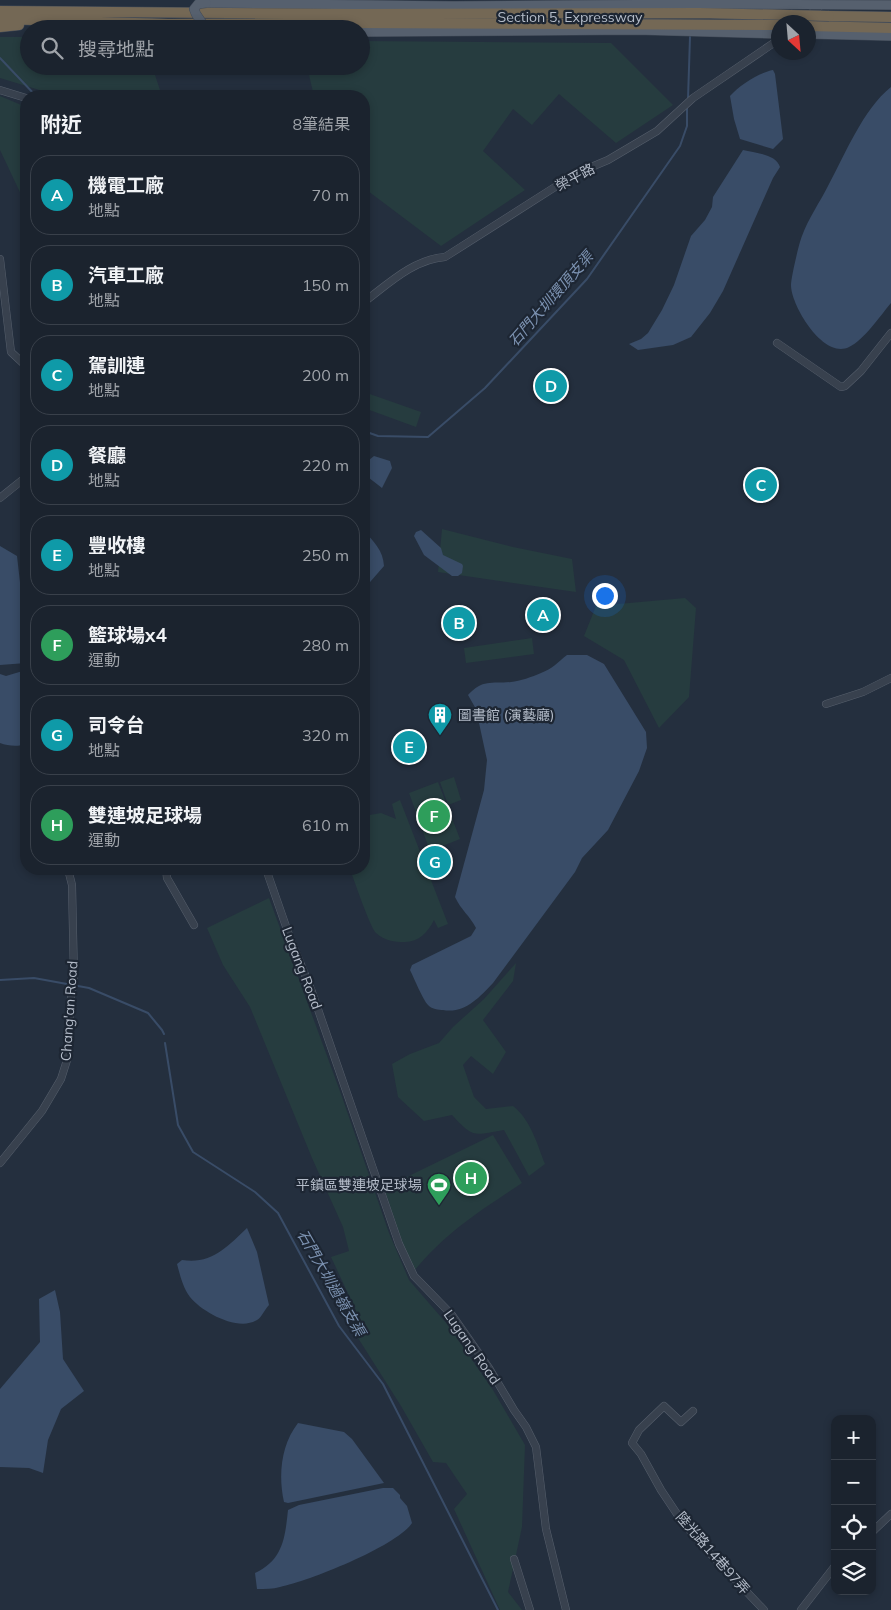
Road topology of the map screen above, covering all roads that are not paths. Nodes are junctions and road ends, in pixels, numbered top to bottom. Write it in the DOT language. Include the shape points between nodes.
graph roads {
  1 [pos="825,2"];
  2 [pos="0,5"];
  3 [pos="891,5"];
  4 [pos="0,11"];
  5 [pos="809,15"];
  6 [pos="53,17"];
  7 [pos="891,17"];
  8 [pos="691,18"];
  9 [pos="0,19"];
  10 [pos="40,20"];
  11 [pos="84,20"];
  12 [pos="200,20"];
  13 [pos="370,23"];
  14 [pos="771,24"];
  15 [pos="20,25"];
  16 [pos="0,26"];
  17 [pos="816,26"];
  18 [pos="891,28"];
  19 [pos="370,32"];
  20 [pos="771,34"];
  21 [pos="816,34"];
  22 [pos="891,36"];
  23 [pos="771,45"];
  24 [pos="0,90"];
  25 [pos="20,96"];
  26 [pos="0,258"];
  27 [pos="370,298"];
  28 [pos="891,333"];
  29 [pos="777,343"];
  30 [pos="20,360"];
  31 [pos="20,482"];
  32 [pos="0,498"];
  33 [pos="891,678"];
  34 [pos="826,704"];
  35 [pos="70,875"];
  36 [pos="167,875"];
  37 [pos="268,875"];
  38 [pos="194,925"];
  39 [pos="0,1163"];
  40 [pos="693,1411"];
  41 [pos="891,1514"];
  42 [pos="876,1528"];
  43 [pos="514,1559"];
  44 [pos="831,1571"];
  45 [pos="530,1610"];
  46 [pos="566,1610"];
  47 [pos="764,1610"];
  48 [pos="801,1610"];
  1 -- 3 [label="main road, Section 5, Expressway"];
  1 -- 5 [label="street"];
  1 -- 12 [label="main road, Section 5, Expressway, bridge" via="454,6 206,3 198,4 194,9"];
  2 -- 6 [label="highway"];
  4 -- 6 [label="highway"];
  6 -- 8 [label="highway" via="119,12"];
  6 -- 9 [label="highway"];
  6 -- 10 [label="highway"];
  6 -- 11 [label="highway"];
  7 -- 8 [label="highway, bridge"];
  8 -- 13 [label="highway"];
  8 -- 14 [label="highway"];
  15 -- 16 [label="highway"];
  17 -- 18 [label="highway"];
  19 -- 20 [label="main road, Section 5, Expressway" via="637,30"];
  21 -- 22 [label="main road"];
  23 -- 27 [label="street, 榮平路" via="692,98 657,131 608,160 577,173 445,257 432,258 408,269"];
  24 -- 25 [label="street"];
  26 -- 30 [label="street" via="11,352"];
  28 -- 29 [label="street" via="861,371 841,387"];
  31 -- 32 [label="street"];
  33 -- 34 [label="street" via="863,692"];
  35 -- 39 [label="street, Chang'an Road" via="74,978 68,1057 61,1079 42,1111"];
  36 -- 38 [label="street"];
  37 -- 46 [label="street, Lugang Road" via="399,1244 414,1276 452,1315 489,1368 536,1447 546,1529"];
  40 -- 47 [label="street, 陸光路14巷97弄" via="681,1422 664,1406 639,1430 632,1443 681,1520"];
  41 -- 42 [label="street"];
  43 -- 45 [label="street"];
  44 -- 48 [label="street"];
}
